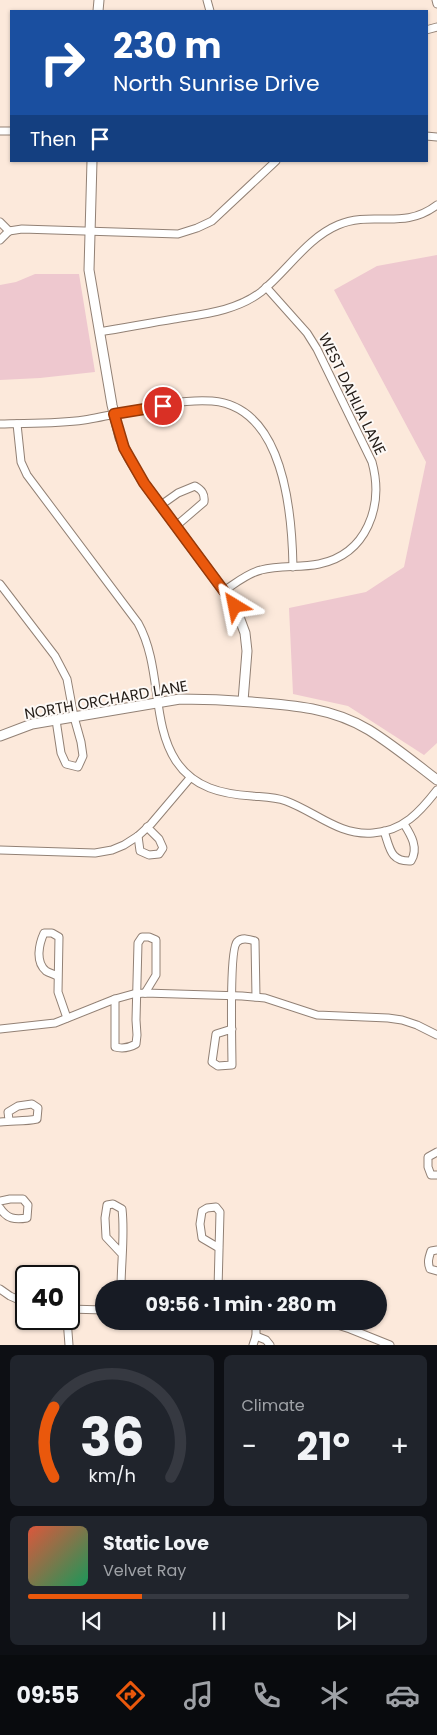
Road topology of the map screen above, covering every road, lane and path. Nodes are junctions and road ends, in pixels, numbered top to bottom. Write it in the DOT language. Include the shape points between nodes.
graph roads {
  1 [pos="92,162"];
  2 [pos="274,162"];
  3 [pos="437,205"];
  4 [pos="0,222"];
  5 [pos="9,231"];
  6 [pos="89,232"];
  7 [pos="0,240"];
  8 [pos="266,287"];
  9 [pos="99,332"];
  10 [pos="114,414"];
  11 [pos="0,424"];
  12 [pos="17,424"];
  13 [pos="161,505"];
  14 [pos="176,526"];
  15 [pos="293,567"];
  16 [pos="0,584"];
  17 [pos="225,590"];
  18 [pos="243,701"];
  19 [pos="159,703"];
  20 [pos="74,717"];
  21 [pos="56,720"];
  22 [pos="0,736"];
  23 [pos="190,778"];
  24 [pos="437,780"];
  25 [pos="437,790"];
  26 [pos="404,824"];
  27 [pos="148,827"];
  28 [pos="384,831"];
  29 [pos="138,836"];
  30 [pos="0,850"];
  31 [pos="57,976"];
  32 [pos="141,993"];
  33 [pos="232,995"];
  34 [pos="256,997"];
  35 [pos="115,999"];
  36 [pos="66,1018"];
  37 [pos="232,1028"];
  38 [pos="0,1029"];
  39 [pos="437,1035"];
  40 [pos="9,1120"];
  41 [pos="0,1122"];
  42 [pos="437,1152"];
  43 [pos="437,1175"];
  44 [pos="0,1201"];
  45 [pos="0,1208"];
  46 [pos="219,1248"];
  47 [pos="437,1250"];
  48 [pos="121,1253"];
  49 [pos="437,1271"];
  50 [pos="121,1280"];
  51 [pos="218,1280"];
  52 [pos="0,1289"];
  53 [pos="15,1298"];
  54 [pos="80,1310"];
  55 [pos="95,1310"];
  56 [pos="67,1330"];
  57 [pos="256,1330"];
  58 [pos="350,1330"];
  59 [pos="256,1336"];
  60 [pos="372,1338"];
  61 [pos="68,1345"];
  62 [pos="253,1345"];
  63 [pos="270,1345"];
  64 [pos="369,1345"];
  65 [pos="390,1345"];
  1 -- 6 [label="street"];
  2 -- 6 [label="street" via="226,210 197,228 178,234"];
  3 -- 8 [label="street" via="409,218 362,219 337,226 317,238"];
  4 -- 5 [label="street"];
  5 -- 6 [label="street"];
  5 -- 7 [label="street"];
  6 -- 9 [label="street" via="89,270"];
  8 -- 9 [label="street" via="232,308"];
  8 -- 15 [label="street, WEST DAHLIA LANE" via="308,334 317,349 372,462 376,477 375,507 356,542 332,560"];
  9 -- 10 [label="street"];
  10 -- 12 [label="street" via="82,420"];
  10 -- 13 [label="street" via="129,458"];
  10 -- 15 [label="street" via="181,403 213,402 240,411 256,424 267,437 282,473 292,531"];
  11 -- 12 [label="street"];
  12 -- 19 [label="street" via="20,455 27,475 145,636"];
  13 -- 14 [label="street"];
  13 -- 14 [label="street" via="187,488 195,486 200,489 204,502"];
  14 -- 17 [label="street"];
  15 -- 17 [label="street, WEST DAHLIA LANE" via="262,570"];
  16 -- 20 [label="street" via="62,668"];
  17 -- 18 [label="street" via="245,633 247,651"];
  18 -- 19 [label="street, NORTH ORCHARD LANE" via="204,698"];
  18 -- 24 [label="street, NORTH ORCHARD LANE" via="311,708 348,720 369,730"];
  19 -- 20 [label="street, NORTH ORCHARD LANE"];
  19 -- 23 [label="street" via="170,751"];
  20 -- 21 [label="street, NORTH ORCHARD LANE"];
  20 -- 21 [label="street" via="83,756 78,767 66,764"];
  21 -- 22 [label="street, NORTH ORCHARD LANE" via="32,724"];
  23 -- 27 [label="street"];
  23 -- 28 [label="street" via="229,795 284,800 340,829 356,833"];
  25 -- 26 [label="street" via="421,811"];
  26 -- 28 [label="street"];
  26 -- 28 [label="street" via="414,844 415,855 411,861 401,861 393,855"];
  27 -- 29 [label="street"];
  27 -- 29 [label="street" via="163,848 159,854 149,855 140,851"];
  29 -- 30 [label="street" via="118,847 95,852"];
  31 -- 31 [label="street" via="59,937 44,933 39,959 45,970"];
  31 -- 36 [label="street"];
  32 -- 32 [label="street" via="156,975 156,940 149,937 142,937 138,943"];
  32 -- 33 [label="street"];
  32 -- 35 [label="street"];
  32 -- 35 [label="street" via="136,1044 122,1048 115,1047"];
  33 -- 34 [label="street"];
  33 -- 34 [label="street" via="234,947 239,940 250,939 254,941"];
  33 -- 37 [label="street"];
  34 -- 39 [label="street" via="317,1015 402,1020"];
  35 -- 36 [label="street"];
  36 -- 38 [label="street"];
  37 -- 37 [label="street" via="232,1065 218,1066 212,1062 216,1034"];
  40 -- 41 [label="street"];
  42 -- 43 [label="street" via="428,1157 428,1167 431,1175"];
  44 -- 45 [label="street" via="23,1200 28,1205 27,1218 16,1220"];
  46 -- 46 [label="street" via="220,1212 216,1207 207,1208 202,1211 202,1238"];
  46 -- 51 [label="street"];
  47 -- 49 [label="street" via="431,1251 428,1265"];
  48 -- 48 [label="street" via="122,1209 113,1204 107,1205 106,1237"];
  48 -- 50 [label="street"];
  52 -- 53 [label="street"];
  54 -- 55 [label="street"];
  56 -- 61 [label="street"];
  57 -- 59 [label="street"];
  58 -- 60 [label="street"];
  59 -- 62 [label="street"];
  59 -- 63 [label="street"];
  60 -- 64 [label="street"];
  60 -- 65 [label="street"];
}
